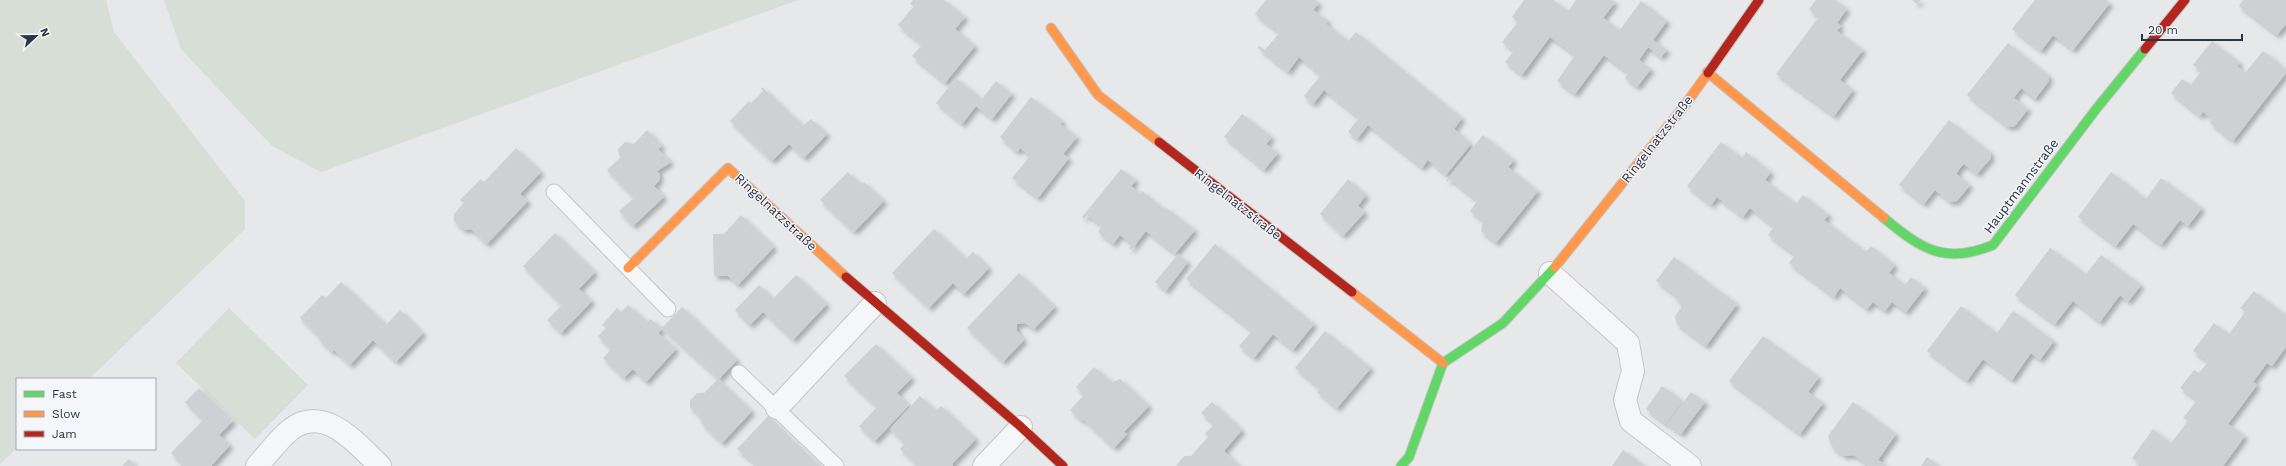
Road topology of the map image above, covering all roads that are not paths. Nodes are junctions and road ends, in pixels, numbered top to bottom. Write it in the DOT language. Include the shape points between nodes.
graph roads {
  1 [pos="1759,0"];
  2 [pos="2185,0"];
  3 [pos="1051,28"];
  4 [pos="1707,72"];
  5 [pos="554,192"];
  6 [pos="628,268"];
  7 [pos="1550,273"];
  8 [pos="876,304"];
  9 [pos="668,309"];
  10 [pos="1443,363"];
  11 [pos="739,373"];
  12 [pos="777,408"];
  13 [pos="1021,427"];
  14 [pos="256,466"];
  15 [pos="380,466"];
  16 [pos="836,466"];
  17 [pos="984,466"];
  18 [pos="1063,466"];
  19 [pos="1401,466"];
  20 [pos="1690,466"];
  1 -- 4 [label="street, Ringelnatzstraße"];
  2 -- 4 [label="street, Hauptmannstraße" via="2097,108 1994,245 1973,254 1951,256 1913,242"];
  3 -- 10 [label="street, Ringelnatzstraße" via="1098,94"];
  4 -- 7 [label="street, Ringelnatzstraße" via="1680,111"];
  5 -- 6 [label="lane"];
  6 -- 8 [label="street, Ringelnatzstraße" via="728,168"];
  6 -- 9 [label="lane"];
  7 -- 10 [label="street, Ringelnatzstraße" via="1503,323"];
  7 -- 20 [label="street" via="1628,343 1634,371 1625,400 1631,421"];
  8 -- 12 [label="street"];
  8 -- 13 [label="street, Ringelnatzstraße"];
  10 -- 19 [label="street" via="1409,457"];
  11 -- 12 [label="lane"];
  12 -- 16 [label="lane"];
  13 -- 17 [label="street"];
  13 -- 18 [label="street, Ringelnatzstraße"];
  14 -- 15 [label="street" via="291,430 317,421 330,424 344,432"];
}
